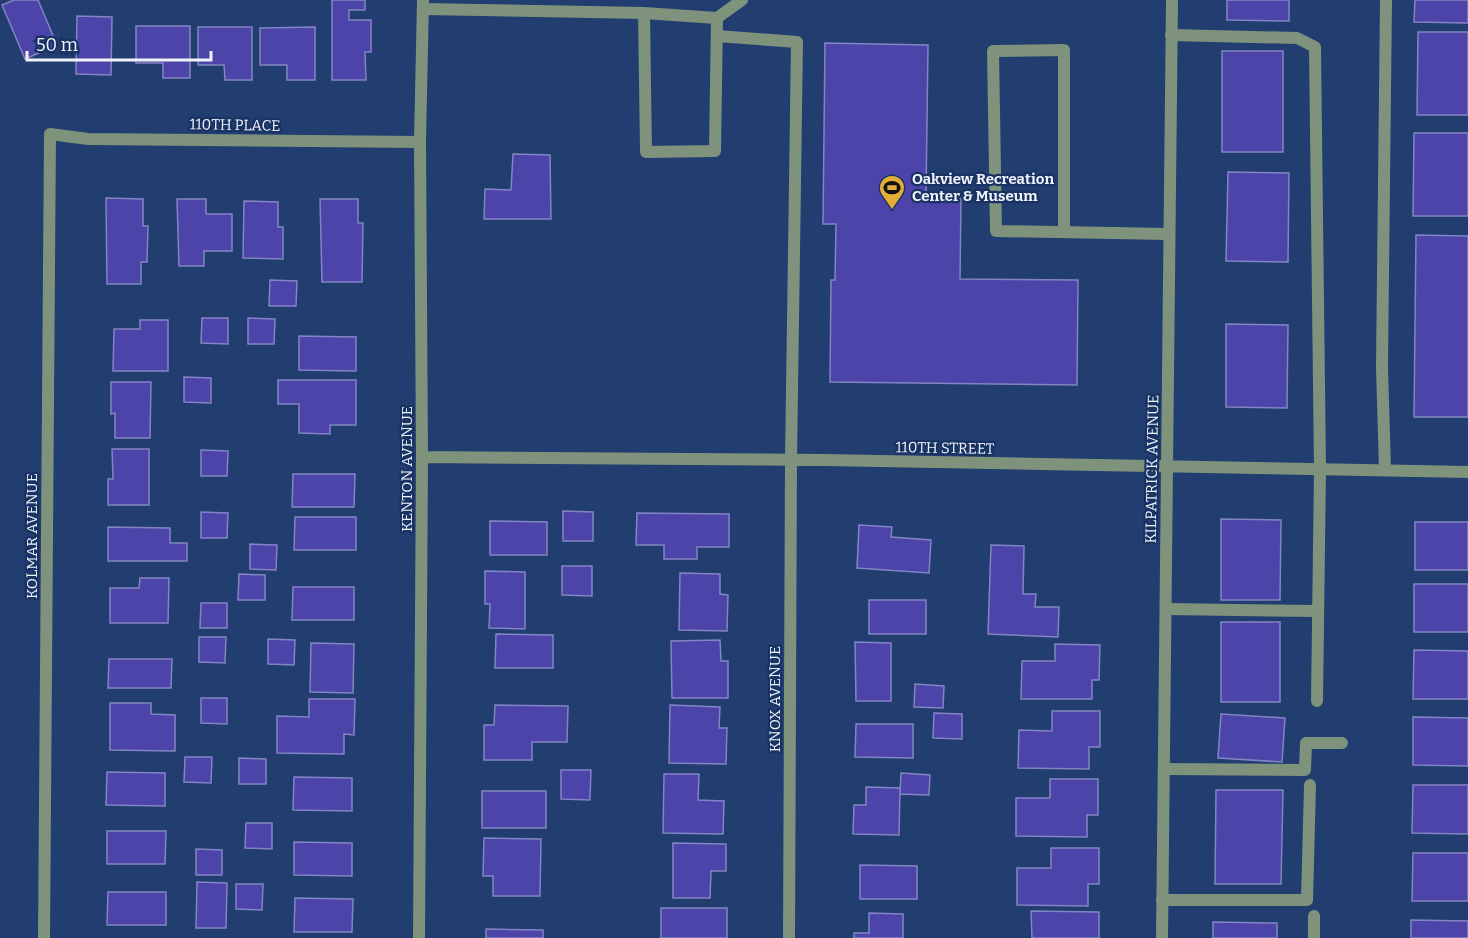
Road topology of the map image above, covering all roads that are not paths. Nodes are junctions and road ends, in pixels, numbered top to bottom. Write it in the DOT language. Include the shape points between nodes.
graph roads {
  1 [pos="742,0"];
  2 [pos="1172,0"];
  3 [pos="1386,0"];
  4 [pos="423,4"];
  5 [pos="644,13"];
  6 [pos="717,18"];
  7 [pos="1172,35"];
  8 [pos="717,36"];
  9 [pos="50,134"];
  10 [pos="420,142"];
  11 [pos="1064,231"];
  12 [pos="1170,234"];
  13 [pos="422,457"];
  14 [pos="791,460"];
  15 [pos="1167,466"];
  16 [pos="1320,469"];
  17 [pos="1385,470"];
  18 [pos="1468,472"];
  19 [pos="1166,609"];
  20 [pos="1317,611"];
  21 [pos="1317,701"];
  22 [pos="1342,743"];
  23 [pos="1164,769"];
  24 [pos="1310,785"];
  25 [pos="1162,900"];
  26 [pos="1314,916"];
  27 [pos="44,938"];
  28 [pos="419,938"];
  29 [pos="789,938"];
  30 [pos="1162,938"];
  31 [pos="1314,938"];
  1 -- 6 [label="street"];
  2 -- 7 [label="street, KILPATRICK AVENUE"];
  3 -- 17 [label="street" via="1382,366"];
  4 -- 5 [label="street"];
  4 -- 10 [label="street, KENTON AVENUE"];
  5 -- 6 [label="street"];
  5 -- 8 [label="street" via="646,152 715,151"];
  6 -- 8 [label="street"];
  7 -- 12 [label="street, KILPATRICK AVENUE"];
  7 -- 16 [label="street" via="1297,38 1316,47"];
  8 -- 14 [label="street, KNOX AVENUE" via="797,42"];
  9 -- 10 [label="street, 110TH PLACE" via="88,138"];
  9 -- 27 [label="street, KOLMAR AVENUE"];
  10 -- 13 [label="street, KENTON AVENUE"];
  11 -- 11 [label="street" via="1064,50 993,51 996,231"];
  11 -- 12 [label="street"];
  12 -- 15 [label="street, KILPATRICK AVENUE"];
  13 -- 14 [label="street, 110TH STREET"];
  13 -- 28 [label="street, KENTON AVENUE"];
  14 -- 15 [label="street, 110TH STREET"];
  14 -- 29 [label="street, KNOX AVENUE"];
  15 -- 16 [label="street, 110TH STREET"];
  15 -- 19 [label="street, KILPATRICK AVENUE"];
  16 -- 17 [label="street, 110TH STREET"];
  16 -- 20 [label="street"];
  17 -- 18 [label="street, 110TH STREET"];
  19 -- 20 [label="street"];
  19 -- 23 [label="street, KILPATRICK AVENUE"];
  20 -- 21 [label="street"];
  22 -- 23 [label="street" via="1306,743 1305,770"];
  23 -- 25 [label="street, KILPATRICK AVENUE"];
  24 -- 25 [label="street" via="1307,900"];
  25 -- 30 [label="street, KILPATRICK AVENUE"];
  26 -- 31 [label="street"];
}
